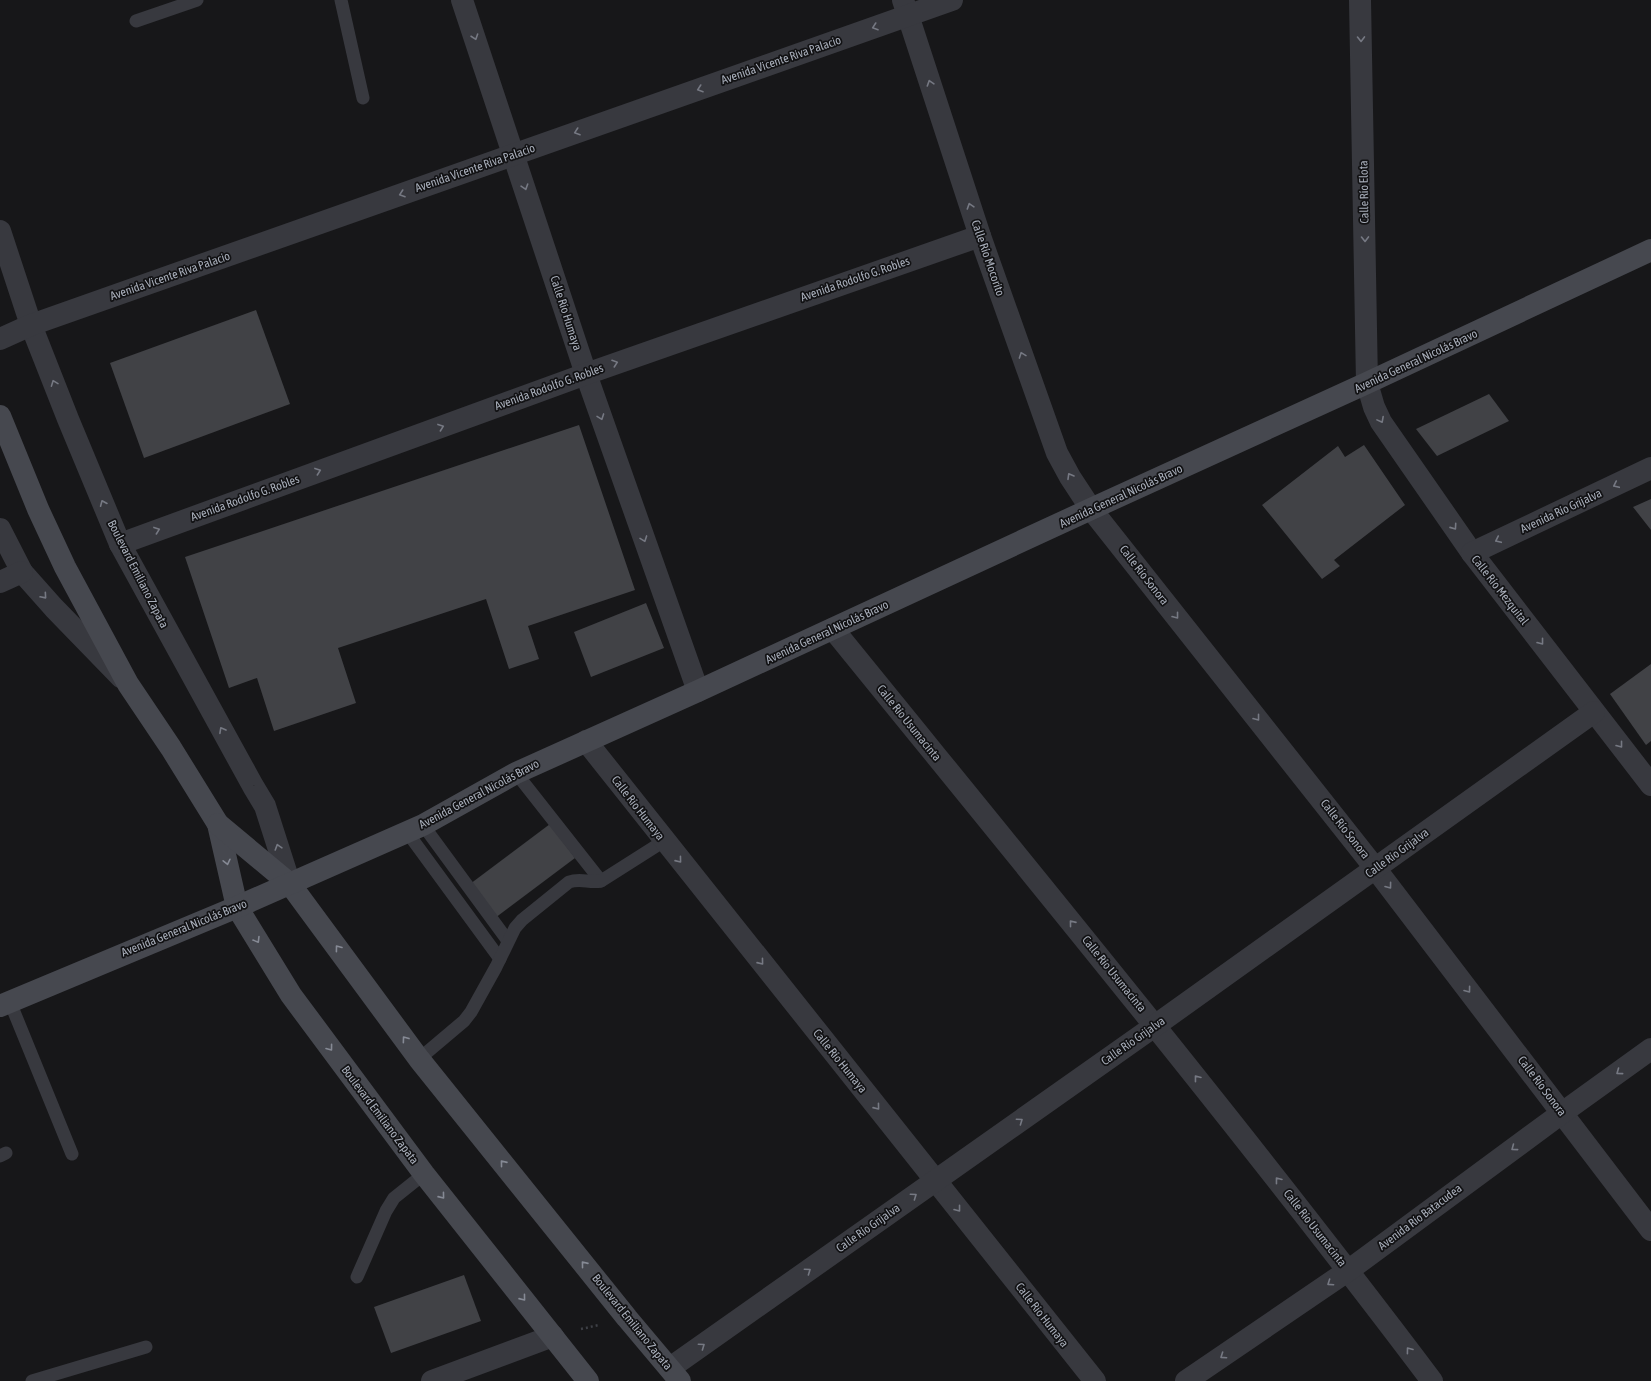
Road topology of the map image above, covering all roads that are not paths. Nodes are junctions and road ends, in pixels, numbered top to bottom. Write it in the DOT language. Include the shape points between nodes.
graph roads {
  1 [pos="196,0"];
  2 [pos="341,0"];
  3 [pos="462,0"];
  4 [pos="952,0"];
  5 [pos="1360,0"];
  6 [pos="905,8"];
  7 [pos="136,21"];
  8 [pos="363,98"];
  9 [pos="514,154"];
  10 [pos="0,231"];
  11 [pos="980,236"];
  12 [pos="1651,250"];
  13 [pos="31,325"];
  14 [pos="0,339"];
  15 [pos="586,374"];
  16 [pos="1368,383"];
  17 [pos="0,416"];
  18 [pos="1651,468"];
  19 [pos="1091,509"];
  20 [pos="0,529"];
  21 [pos="120,544"];
  22 [pos="1472,553"];
  23 [pos="22,572"];
  24 [pos="0,582"];
  25 [pos="833,629"];
  26 [pos="128,684"];
  27 [pos="698,691"];
  28 [pos="1594,712"];
  29 [pos="586,741"];
  30 [pos="516,773"];
  31 [pos="1648,776"];
  32 [pos="218,824"];
  33 [pos="415,828"];
  34 [pos="664,840"];
  35 [pos="1376,868"];
  36 [pos="601,881"];
  37 [pos="290,884"];
  38 [pos="237,907"];
  39 [pos="508,941"];
  40 [pos="500,960"];
  41 [pos="5,1004"];
  42 [pos="1156,1025"];
  43 [pos="1651,1049"];
  44 [pos="420,1059"];
  45 [pos="1562,1113"];
  46 [pos="72,1154"];
  47 [pos="424,1174"];
  48 [pos="935,1181"];
  49 [pos="1651,1230"];
  50 [pos="1349,1270"];
  51 [pos="357,1277"];
  52 [pos="553,1336"];
  53 [pos="146,1347"];
  54 [pos="675,1375"];
  55 [pos="32,1381"];
  56 [pos="432,1381"];
  57 [pos="588,1381"];
  58 [pos="1095,1381"];
  59 [pos="1186,1381"];
  60 [pos="1432,1381"];
  1 -- 7 [label="lane"];
  2 -- 8 [label="lane"];
  3 -- 9 [label="street, Calle Río Humaya, one-way"];
  4 -- 6 [label="street, Avenida Vicente Riva Palacio"];
  5 -- 16 [label="street, Calle Río Elota, one-way"];
  6 -- 9 [label="street, Avenida Vicente Riva Palacio, one-way"];
  11 -- 6 [label="street, Calle Río Mocorito, one-way"];
  9 -- 13 [label="street, Avenida Vicente Riva Palacio, one-way"];
  9 -- 15 [label="street, Calle Río Humaya, one-way"];
  10 -- 13 [label="street, Boulevard Emiliano Zapata"];
  15 -- 11 [label="street, Avenida Rodolfo G. Robles, one-way"];
  19 -- 11 [label="street, Calle Río Mocorito, one-way" via="1057,453"];
  12 -- 16 [label="main road, Avenida General Nicolás Bravo"];
  13 -- 14 [label="street, Avenida Vicente Riva Palacio"];
  21 -- 13 [label="street, Boulevard Emiliano Zapata, one-way"];
  21 -- 15 [label="street, Avenida Rodolfo G. Robles, one-way"];
  15 -- 27 [label="street, Calle Río Humaya, one-way"];
  16 -- 19 [label="main road, Avenida General Nicolás Bravo"];
  16 -- 22 [label="street, Calle Río Mezquital, one-way" via="1381,422"];
  17 -- 26 [label="main road, Boulevard Emiliano Zapata" via="65,567"];
  18 -- 22 [label="street, Avenida Río Grijalva, one-way"];
  19 -- 25 [label="main road, Avenida General Nicolás Bravo"];
  19 -- 35 [label="street, Calle Río Sonora, one-way"];
  20 -- 23 [label="street, Boulevard Emiliano Zapata"];
  37 -- 21 [label="street, Boulevard Emiliano Zapata, one-way" via="265,806"];
  22 -- 28 [label="street, Calle Río Mezquital, one-way"];
  23 -- 24 [label="street"];
  23 -- 26 [label="street, Boulevard Emiliano Zapata, one-way"];
  25 -- 27 [label="main road, Avenida General Nicolás Bravo"];
  42 -- 25 [label="street, Calle Río Usumacinta, one-way"];
  26 -- 32 [label="main road, Boulevard Emiliano Zapata"];
  27 -- 29 [label="main road, Avenida General Nicolás Bravo"];
  28 -- 31 [label="street, Calle Río Mezquital, one-way"];
  28 -- 35 [label="street, Calle Río Grijalva"];
  29 -- 30 [label="main road, Avenida General Nicolás Bravo"];
  29 -- 34 [label="street, Calle Río Humaya"];
  30 -- 33 [label="main road, Avenida General Nicolás Bravo"];
  30 -- 36 [label="lane"];
  32 -- 37 [label="main road, Boulevard Emiliano Zapata"];
  32 -- 38 [label="main road, Boulevard Emiliano Zapata, one-way"];
  33 -- 37 [label="main road, Avenida General Nicolás Bravo"];
  33 -- 39 [label="lane"];
  33 -- 40 [label="lane"];
  34 -- 36 [label="lane"];
  34 -- 48 [label="street, Calle Río Humaya, one-way"];
  35 -- 42 [label="street, Calle Río Grijalva"];
  35 -- 45 [label="street, Calle Río Sonora, one-way"];
  36 -- 39 [label="lane" via="578,879 569,882 522,920"];
  37 -- 38 [label="main road, Avenida General Nicolás Bravo"];
  44 -- 37 [label="main road, Boulevard Emiliano Zapata, one-way"];
  38 -- 41 [label="main road, Avenida General Nicolás Bravo"];
  38 -- 47 [label="main road, Boulevard Emiliano Zapata, one-way" via="291,995"];
  39 -- 40 [label="lane"];
  40 -- 44 [label="lane" via="464,1021"];
  41 -- 46 [label="lane"];
  48 -- 42 [label="street, Calle Río Grijalva, one-way"];
  50 -- 42 [label="street, Calle Río Usumacinta, one-way"];
  43 -- 45 [label="street, Avenida Río Batacudea, one-way"];
  54 -- 44 [label="main road, Boulevard Emiliano Zapata, one-way"];
  45 -- 49 [label="street, Calle Río Sonora"];
  45 -- 50 [label="street, Avenida Río Batacudea, one-way"];
  47 -- 51 [label="lane" via="394,1198"];
  47 -- 52 [label="main road, Boulevard Emiliano Zapata, one-way"];
  54 -- 48 [label="street, Calle Río Grijalva, one-way"];
  48 -- 58 [label="street, Calle Río Humaya, one-way"];
  50 -- 59 [label="street, Avenida Río Batacudea, one-way"];
  60 -- 50 [label="street, Calle Río Usumacinta, one-way"];
  52 -- 56 [label="street"];
  52 -- 57 [label="main road, Boulevard Emiliano Zapata"];
  53 -- 55 [label="lane"];
}
